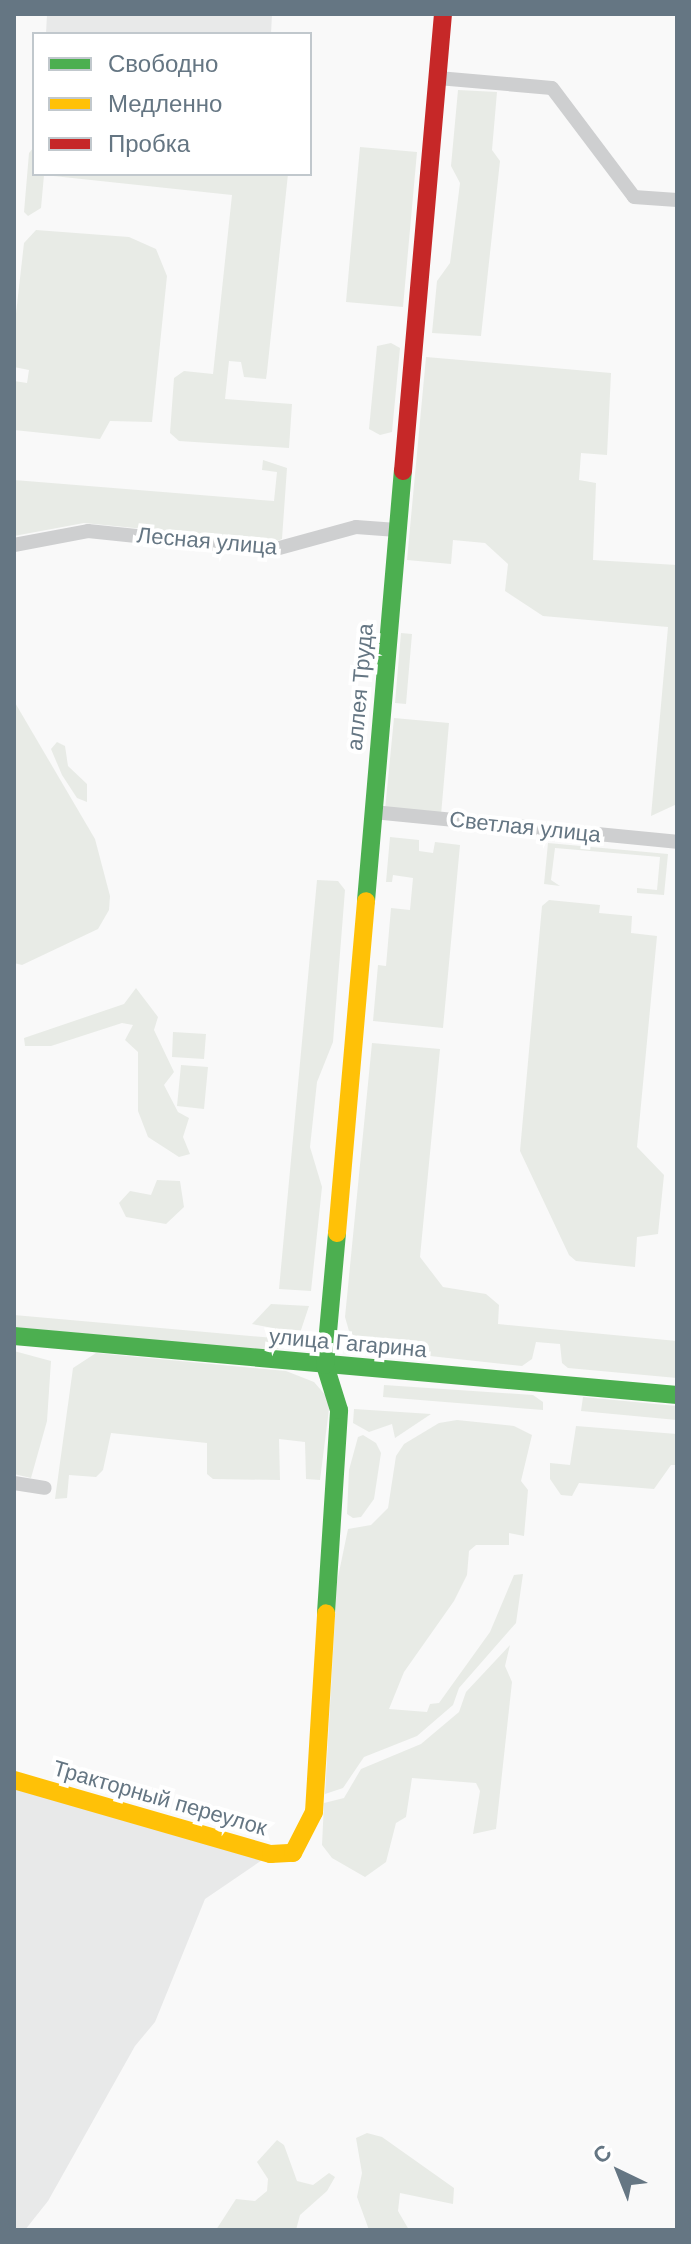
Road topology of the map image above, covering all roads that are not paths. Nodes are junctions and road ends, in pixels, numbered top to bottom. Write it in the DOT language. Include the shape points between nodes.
graph roads {
  1 [pos="443,14"];
  2 [pos="438,78"];
  3 [pos="677,200"];
  4 [pos="397,530"];
  5 [pos="14,545"];
  6 [pos="373,812"];
  7 [pos="677,842"];
  8 [pos="14,1336"];
  9 [pos="325,1365"];
  10 [pos="677,1395"];
  11 [pos="14,1483"];
  12 [pos="45,1488"];
  13 [pos="14,1780"];
  1 -- 2 [label="street, аллея Труда"];
  2 -- 3 [label="street" via="552,88 634,197"];
  2 -- 4 [label="street, аллея Труда"];
  4 -- 5 [label="street, Лесная улица" via="356,527 279,549 88,531"];
  4 -- 6 [label="street, аллея Труда"];
  6 -- 7 [label="street, Светлая улица"];
  6 -- 9 [label="street, аллея Труда"];
  8 -- 9 [label="street, улица Гагарина"];
  9 -- 10 [label="street, улица Гагарина"];
  9 -- 13 [label="street, Тракторный переулок" via="339,1410 314,1812 293,1853 271,1854"];
  11 -- 12 [label="street"];
}
